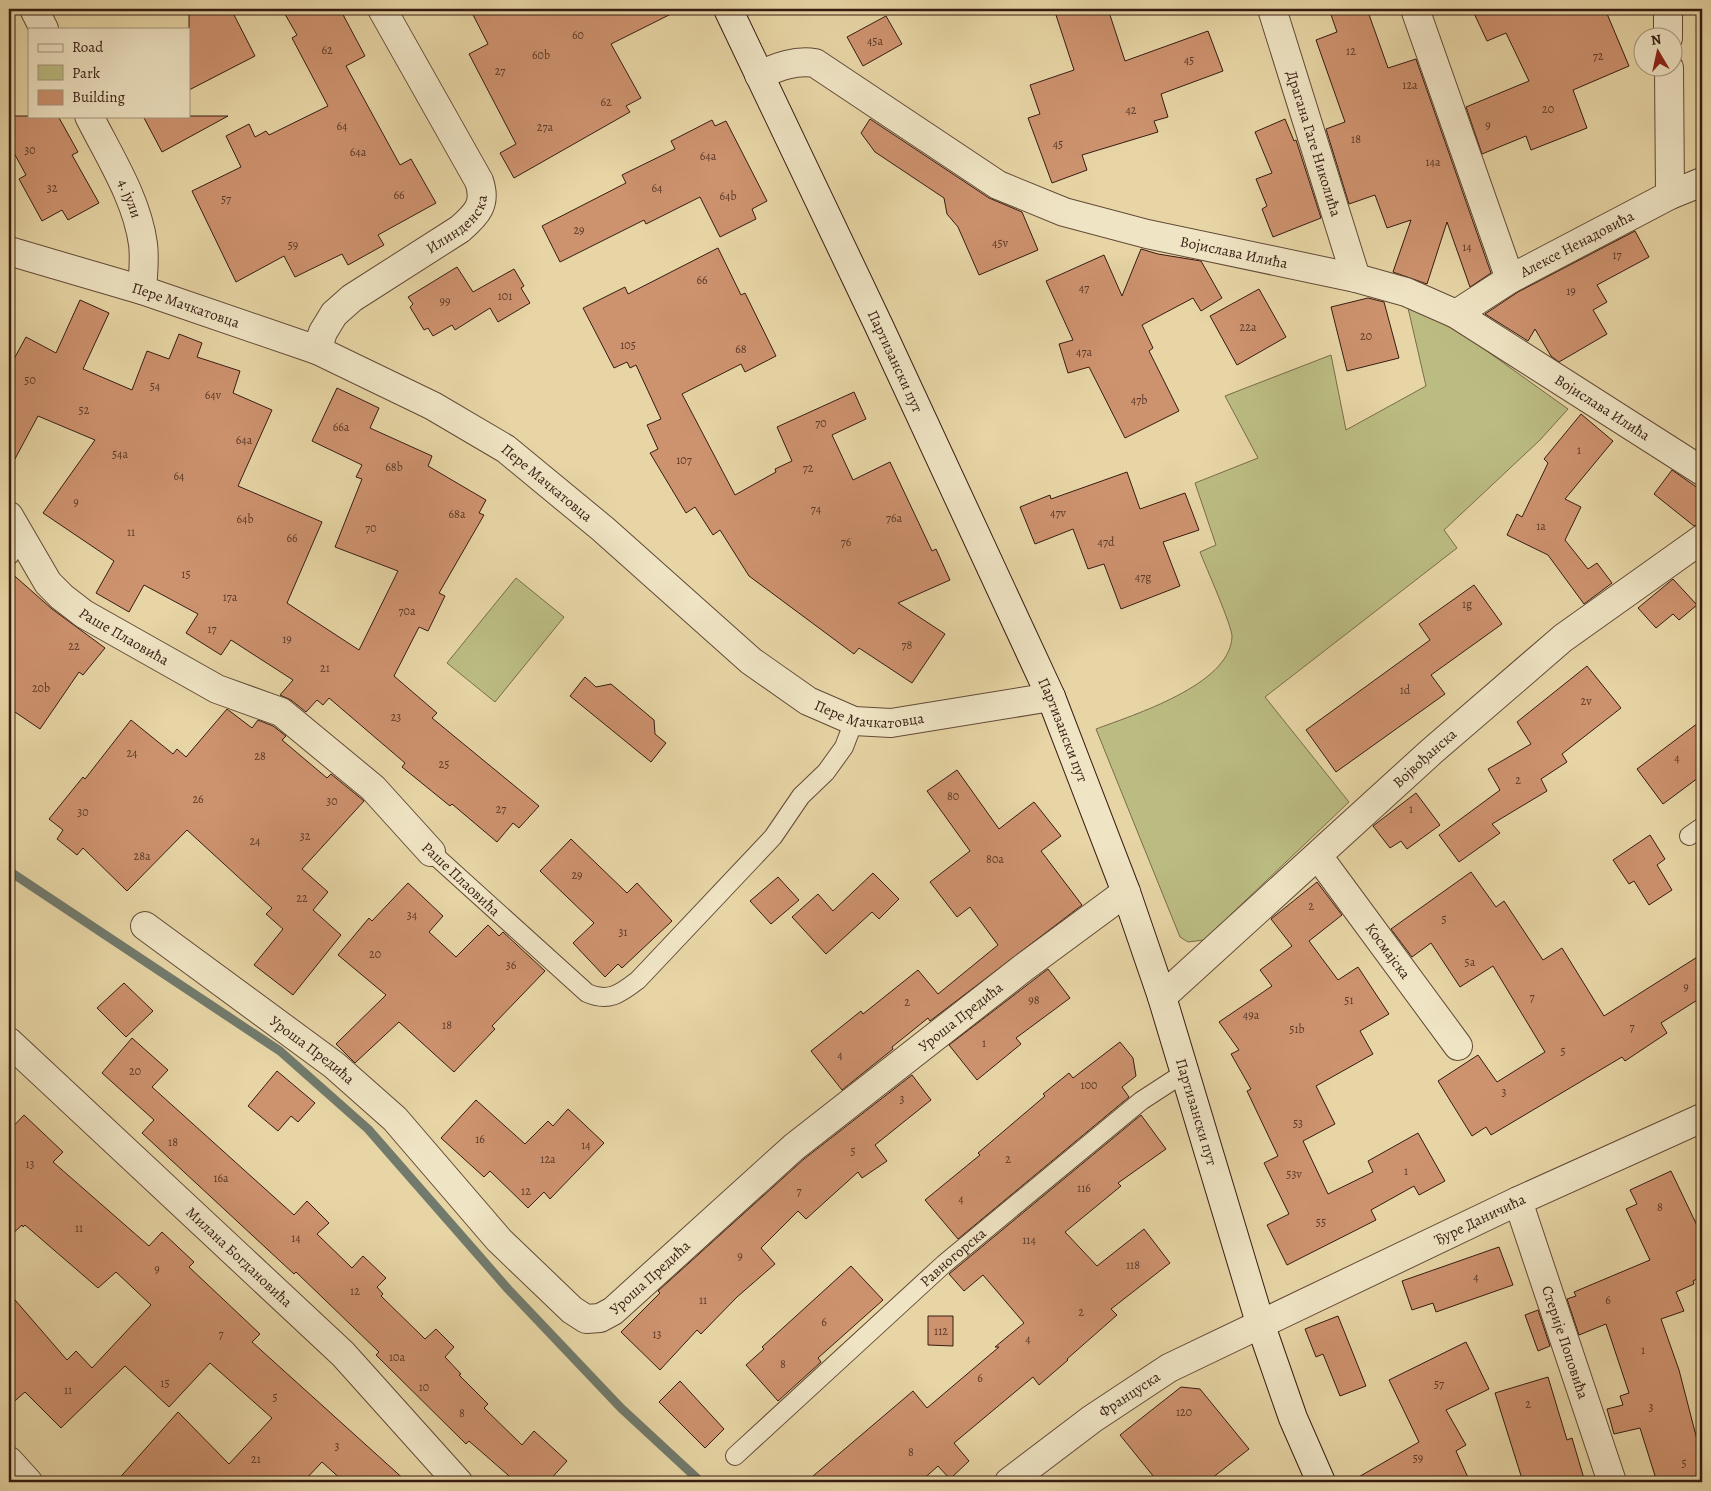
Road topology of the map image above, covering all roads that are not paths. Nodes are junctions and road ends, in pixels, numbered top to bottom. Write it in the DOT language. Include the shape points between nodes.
graph roads {
  1 [pos="34,9"];
  2 [pos="382,9"];
  3 [pos="728,9"];
  4 [pos="1272,9"];
  5 [pos="1415,9"];
  6 [pos="1668,9"];
  7 [pos="44,28"];
  8 [pos="1668,28"];
  9 [pos="759,74"];
  10 [pos="1669,78"];
  11 [pos="90,118"];
  12 [pos="1702,182"];
  13 [pos="1670,195"];
  14 [pos="9,252"];
  15 [pos="1356,278"];
  16 [pos="1510,280"];
  17 [pos="142,290"];
  18 [pos="1456,314"];
  19 [pos="317,350"];
  20 [pos="1702,471"];
  21 [pos="13,537"];
  22 [pos="1702,539"];
  23 [pos="1050,697"];
  24 [pos="854,721"];
  25 [pos="431,852"];
  26 [pos="1318,856"];
  27 [pos="1126,892"];
  28 [pos="145,926"];
  29 [pos="1162,997"];
  30 [pos="9,1042"];
  31 [pos="1458,1046"];
  32 [pos="1184,1073"];
  33 [pos="1702,1118"];
  34 [pos="1518,1201"];
  35 [pos="1261,1326"];
  36 [pos="735,1456"];
  37 [pos="9,1461"];
  38 [pos="28,1482"];
  39 [pos="458,1482"];
  40 [pos="1009,1482"];
  41 [pos="1321,1482"];
  42 [pos="1612,1482"];
  1 -- 7 [label="street"];
  2 -- 19 [label="street, Илинденска" via="479,181 482,204 460,229 352,298 331,320"];
  3 -- 9 [label="street, Партизански пут"];
  4 -- 15 [label="street, Драгана Гаге Николића"];
  5 -- 16 [label="street"];
  6 -- 8 [label="street"];
  9 -- 15 [label="street, Војислава Илића" via="785,64 814,63 998,184 1064,212 1147,234"];
  9 -- 23 [label="street, Партизански пут"];
  10 -- 13 [label="street"];
  11 -- 17 [label="street, 4. јули" via="138,218 144,245"];
  12 -- 13 [label="street, Алексе Ненадовића"];
  13 -- 16 [label="street, Алексе Ненадовића"];
  14 -- 17 [label="street, Пере Мачкатовца"];
  15 -- 18 [label="street, Војислава Илића" via="1406,292"];
  16 -- 18 [label="street, Алексе Ненадовића"];
  17 -- 19 [label="street, Пере Мачкатовца"];
  18 -- 20 [label="street, Војислава Илића"];
  19 -- 24 [label="street, Пере Мачкатовца" via="433,406 506,449 751,661 808,700"];
  21 -- 25 [label="street, Раше Плаовића" via="48,583 84,614 217,689 281,712 373,788"];
  22 -- 26 [label="street, Војвођанска" via="1563,638 1432,750"];
  23 -- 24 [label="street, Пере Мачкатовца" via="891,723"];
  23 -- 27 [label="street, Партизански пут"];
  24 -- 25 [label="lane, Раше Плаовића" via="844,747 826,772 801,796 773,837 638,980 610,996 599,998 587,993"];
  26 -- 29 [label="street, Војвођанска"];
  26 -- 31 [label="street, Космајска"];
  27 -- 28 [label="street, Уроша Предића" via="794,1147 613,1311 600,1318 586,1319 572,1310 499,1240 382,1107 334,1065"];
  27 -- 29 [label="street, Партизански пут"];
  29 -- 32 [label="street, Партизански пут"];
  30 -- 39 [label="street, Милана Богдановића" via="342,1354"];
  32 -- 35 [label="street, Партизански пут"];
  32 -- 36 [label="lane, Равногорска" via="1141,1101 944,1264"];
  33 -- 34 [label="street, Ђуре Даничића"];
  34 -- 35 [label="street, Ђуре Даничића"];
  34 -- 42 [label="street, Стерије Поповића"];
  35 -- 40 [label="street, Француска" via="1142,1385"];
  35 -- 41 [label="street, Партизански пут" via="1293,1418"];
  37 -- 38 [label="street"];
}
